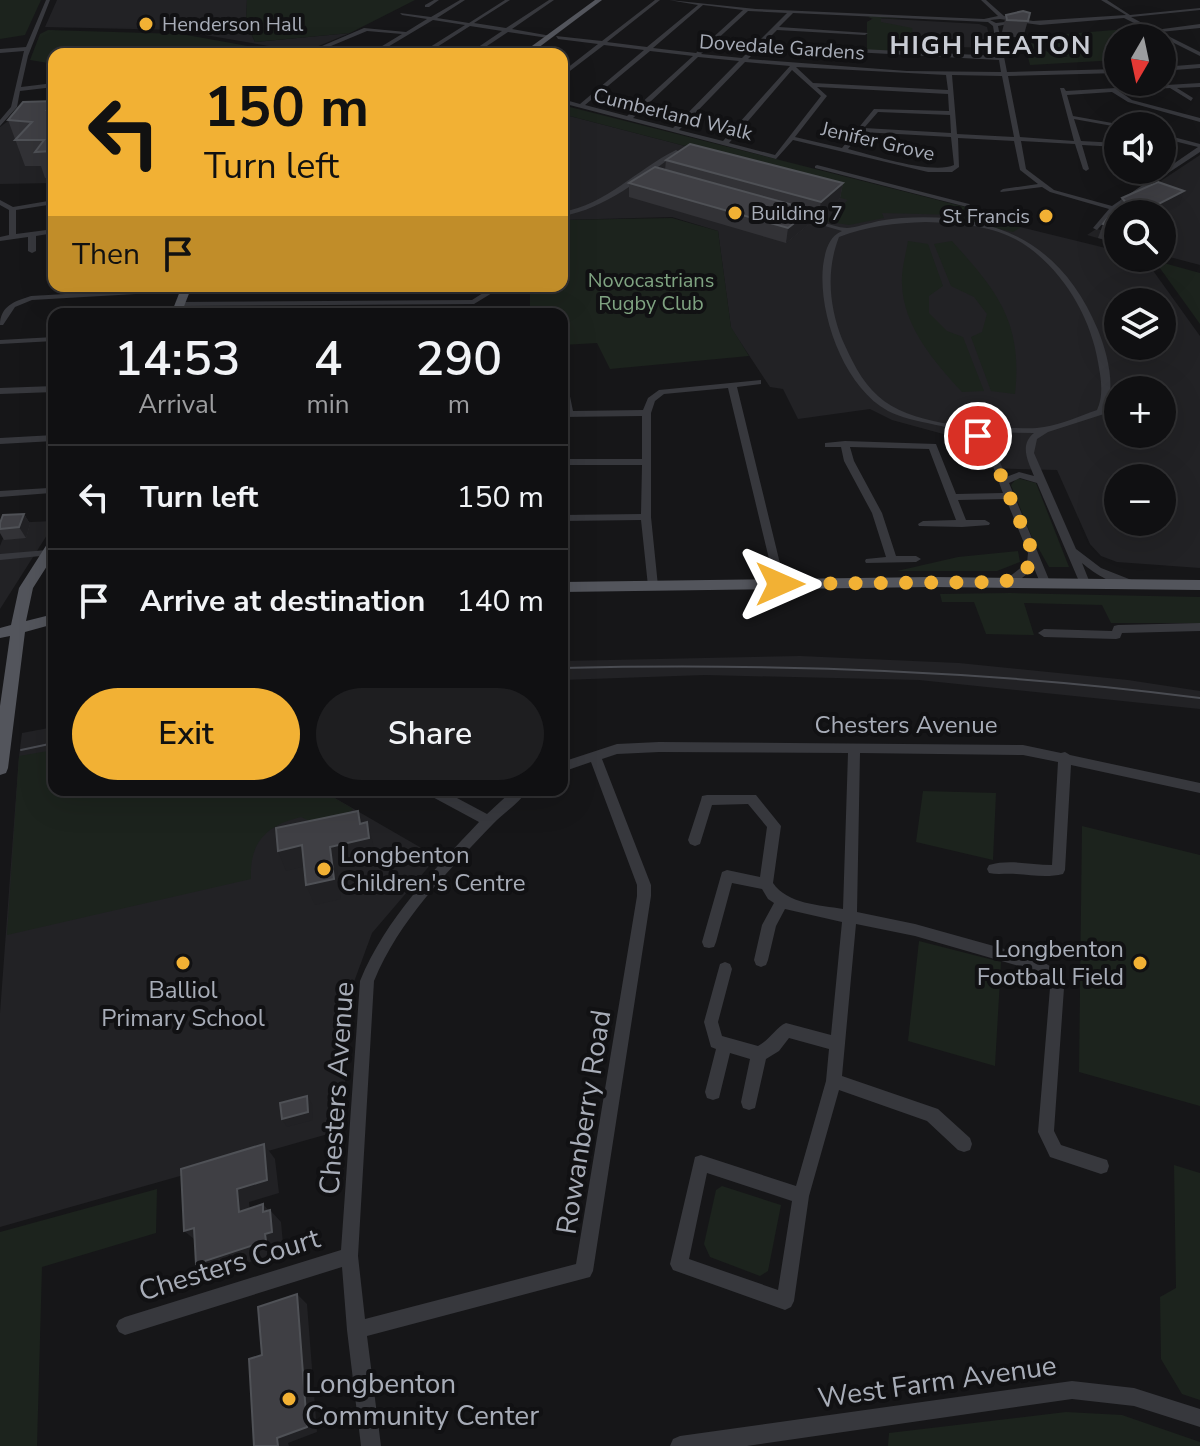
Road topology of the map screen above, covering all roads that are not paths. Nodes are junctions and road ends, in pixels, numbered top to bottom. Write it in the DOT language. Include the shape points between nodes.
graph roads {
  1 [pos="48,0"];
  2 [pos="437,0"];
  3 [pos="463,0"];
  4 [pos="508,0"];
  5 [pos="552,0"];
  6 [pos="601,0"];
  7 [pos="658,0"];
  8 [pos="671,0"];
  9 [pos="812,0"];
  10 [pos="983,0"];
  11 [pos="1103,0"];
  12 [pos="702,4"];
  13 [pos="427,6"];
  14 [pos="747,9"];
  15 [pos="1200,9"];
  16 [pos="791,12"];
  17 [pos="811,12"];
  18 [pos="402,14"];
  19 [pos="865,15"];
  20 [pos="1127,15"];
  21 [pos="1002,17"];
  22 [pos="431,19"];
  23 [pos="987,21"];
  24 [pos="1016,22"];
  25 [pos="471,24"];
  26 [pos="1143,24"];
  27 [pos="995,25"];
  28 [pos="1200,26"];
  29 [pos="775,28"];
  30 [pos="1176,29"];
  31 [pos="508,30"];
  32 [pos="405,33"];
  33 [pos="865,33"];
  34 [pos="553,37"];
  35 [pos="1176,41"];
  36 [pos="604,44"];
  37 [pos="759,45"];
  38 [pos="334,48"];
  39 [pos="381,48"];
  40 [pos="432,48"];
  41 [pos="480,48"];
  42 [pos="535,48"];
  43 [pos="540,48"];
  44 [pos="27,49"];
  45 [pos="648,50"];
  46 [pos="0,51"];
  47 [pos="865,51"];
  48 [pos="1200,54"];
  49 [pos="694,58"];
  50 [pos="1001,58"];
  51 [pos="743,61"];
  52 [pos="794,65"];
  53 [pos="1200,66"];
  54 [pos="865,68"];
  55 [pos="1176,68"];
  56 [pos="1179,68"];
  57 [pos="568,71"];
  58 [pos="1104,72"];
  59 [pos="949,73"];
  60 [pos="1058,74"];
  61 [pos="1005,76"];
  62 [pos="1200,83"];
  63 [pos="813,85"];
  64 [pos="48,86"];
  65 [pos="1176,87"];
  66 [pos="19,89"];
  67 [pos="1176,90"];
  68 [pos="1104,91"];
  69 [pos="951,92"];
  70 [pos="1063,93"];
  71 [pos="1123,96"];
  72 [pos="1191,99"];
  73 [pos="568,103"];
  74 [pos="581,106"];
  75 [pos="952,113"];
  76 [pos="1070,117"];
  77 [pos="628,119"];
  78 [pos="2,120"];
  79 [pos="1200,120"];
  80 [pos="1104,122"];
  81 [pos="675,130"];
  82 [pos="859,130"];
  83 [pos="955,136"];
  84 [pos="792,138"];
  85 [pos="1017,140"];
  86 [pos="1176,140"];
  87 [pos="725,143"];
  88 [pos="1078,143"];
  89 [pos="1104,144"];
  90 [pos="1200,148"];
  91 [pos="844,150"];
  92 [pos="676,152"];
  93 [pos="862,155"];
  94 [pos="817,167"];
  95 [pos="1086,169"];
  96 [pos="840,173"];
  97 [pos="647,174"];
  98 [pos="661,178"];
  99 [pos="1040,186"];
  100 [pos="1003,191"];
  101 [pos="1124,200"];
  102 [pos="0,202"];
  103 [pos="48,203"];
  104 [pos="967,205"];
  105 [pos="1104,206"];
  106 [pos="12,209"];
  107 [pos="568,213"];
  108 [pos="791,214"];
  109 [pos="1104,219"];
  110 [pos="1097,228"];
  111 [pos="847,230"];
  112 [pos="48,232"];
  113 [pos="32,234"];
  114 [pos="13,237"];
  115 [pos="0,239"];
  116 [pos="17,249"];
  117 [pos="116,292"];
  118 [pos="489,292"];
  119 [pos="474,302"];
  120 [pos="219,308"];
  121 [pos="478,308"];
  122 [pos="0,323"];
  123 [pos="48,339"];
  124 [pos="0,342"];
  125 [pos="758,382"];
  126 [pos="732,385"];
  127 [pos="48,389"];
  128 [pos="0,391"];
  129 [pos="647,413"];
  130 [pos="568,414"];
  131 [pos="964,429"];
  132 [pos="1045,430"];
  133 [pos="48,438"];
  134 [pos="0,441"];
  135 [pos="845,444"];
  136 [pos="828,445"];
  137 [pos="568,462"];
  138 [pos="647,462"];
  139 [pos="1041,481"];
  140 [pos="1004,482"];
  141 [pos="48,491"];
  142 [pos="0,494"];
  143 [pos="1009,496"];
  144 [pos="952,497"];
  145 [pos="646,517"];
  146 [pos="568,518"];
  147 [pos="985,523"];
  148 [pos="923,524"];
  149 [pos="962,524"];
  150 [pos="48,549"];
  151 [pos="1071,549"];
  152 [pos="1032,550"];
  153 [pos="48,554"];
  154 [pos="0,557"];
  155 [pos="916,559"];
  156 [pos="892,560"];
  157 [pos="870,561"];
  158 [pos="999,582"];
  159 [pos="1045,582"];
  160 [pos="1085,583"];
  161 [pos="780,584"];
  162 [pos="1130,584"];
  163 [pos="1200,585"];
  164 [pos="653,586"];
  165 [pos="568,587"];
  166 [pos="48,621"];
  167 [pos="1200,627"];
  168 [pos="0,633"];
  169 [pos="1044,633"];
  170 [pos="16,635"];
  171 [pos="854,748"];
  172 [pos="594,755"];
  173 [pos="1065,757"];
  174 [pos="568,765"];
  175 [pos="0,768"];
  176 [pos="1200,788"];
  177 [pos="442,796"];
  178 [pos="515,796"];
  179 [pos="488,821"];
  180 [pos="695,840"];
  181 [pos="994,869"];
  182 [pos="766,884"];
  183 [pos="783,900"];
  184 [pos="850,914"];
  185 [pos="709,942"];
  186 [pos="761,960"];
  187 [pos="725,969"];
  188 [pos="836,1044"];
  189 [pos="724,1047"];
  190 [pos="759,1054"];
  191 [pos="834,1081"];
  192 [pos="713,1092"];
  193 [pos="749,1102"];
  194 [pos="964,1144"];
  195 [pos="1101,1166"];
  196 [pos="801,1196"];
  197 [pos="349,1256"];
  198 [pos="125,1326"];
  199 [pos="356,1330"];
  200 [pos="1200,1418"];
  201 [pos="693,1445"];
  202 [pos="371,1446"];
  1 -- 44 [label="street"];
  2 -- 13 [label="street"];
  3 -- 22 [label="street"];
  4 -- 25 [label="street"];
  5 -- 31 [label="street"];
  6 -- 34 [label="main road"];
  7 -- 36 [label="street"];
  8 -- 12 [label="street"];
  9 -- 17 [label="street"];
  10 -- 21 [label="street"];
  11 -- 20 [label="street"];
  12 -- 14 [label="street"];
  12 -- 45 [label="street"];
  14 -- 16 [label="street"];
  14 -- 49 [label="street"];
  15 -- 20 [label="street"];
  16 -- 17 [label="street"];
  16 -- 29 [label="street"];
  17 -- 19 [label="street"];
  18 -- 22 [label="street, Dovedale Gardens"];
  19 -- 23 [label="street"];
  19 -- 33 [label="street"];
  20 -- 24 [label="street"];
  20 -- 26 [label="street"];
  21 -- 23 [label="street"];
  21 -- 24 [label="street"];
  22 -- 25 [label="street, Dovedale Gardens"];
  22 -- 32 [label="street"];
  23 -- 27 [label="street"];
  24 -- 27 [label="street"];
  25 -- 31 [label="street, Dovedale Gardens"];
  25 -- 40 [label="street"];
  27 -- 50 [label="street"];
  28 -- 30 [label="street"];
  29 -- 33 [label="street"];
  29 -- 37 [label="street"];
  31 -- 34 [label="street, Dovedale Gardens"];
  31 -- 41 [label="street"];
  32 -- 38 [label="street" via="366,29 325,46"];
  32 -- 39 [label="street"];
  33 -- 47 [label="street"];
  34 -- 36 [label="street, Dovedale Gardens"];
  34 -- 42 [label="main road"];
  34 -- 43 [label="main road"];
  35 -- 48 [label="street"];
  36 -- 45 [label="street, Dovedale Gardens"];
  36 -- 57 [label="street"];
  37 -- 47 [label="street"];
  37 -- 51 [label="street"];
  44 -- 46 [label="street"];
  44 -- 66 [label="street"];
  45 -- 49 [label="street, Dovedale Gardens"];
  45 -- 74 [label="street"];
  47 -- 50 [label="street"];
  47 -- 54 [label="street"];
  49 -- 51 [label="street, Dovedale Gardens"];
  49 -- 77 [label="street"];
  50 -- 61 [label="street"];
  51 -- 52 [label="street, Dovedale Gardens"];
  51 -- 81 [label="street"];
  52 -- 54 [label="street, Dovedale Gardens"];
  52 -- 63 [label="street"];
  52 -- 87 [label="street"];
  53 -- 56 [label="street"];
  54 -- 59 [label="street, Dovedale Gardens"];
  55 -- 56 [label="street"];
  56 -- 62 [label="street"];
  58 -- 60 [label="street, Dovedale Gardens"];
  59 -- 61 [label="street, Dovedale Gardens"];
  59 -- 69 [label="street, Jenifer Grove"];
  60 -- 61 [label="street, Dovedale Gardens"];
  60 -- 70 [label="street"];
  61 -- 85 [label="street"];
  62 -- 65 [label="street"];
  63 -- 69 [label="street"];
  63 -- 84 [label="street" via="824,98"];
  64 -- 66 [label="street"];
  66 -- 78 [label="street" via="14,107"];
  67 -- 72 [label="street"];
  68 -- 70 [label="street"];
  69 -- 75 [label="street, Jenifer Grove"];
  70 -- 76 [label="street"];
  71 -- 79 [label="street"];
  73 -- 74 [label="street, Cumberland Walk"];
  74 -- 77 [label="street, Cumberland Walk"];
  75 -- 82 [label="street" via="876,110"];
  75 -- 83 [label="street, Jenifer Grove"];
  76 -- 80 [label="street"];
  76 -- 88 [label="street"];
  77 -- 81 [label="street, Cumberland Walk"];
  81 -- 87 [label="street, Cumberland Walk"];
  82 -- 83 [label="street"];
  82 -- 91 [label="street"];
  83 -- 85 [label="street"];
  83 -- 93 [label="street, Jenifer Grove" via="957,166 949,171"];
  84 -- 87 [label="street, Cumberland Walk" via="776,157"];
  84 -- 91 [label="street, Jenifer Grove"];
  85 -- 88 [label="street"];
  85 -- 99 [label="street" via="1023,170"];
  86 -- 90 [label="street"];
  88 -- 89 [label="street"];
  88 -- 95 [label="street"];
  90 -- 101 [label="street"];
  91 -- 93 [label="street, Jenifer Grove"];
  92 -- 97 [label="street"];
  93 -- 96 [label="street"];
  94 -- 96 [label="street"];
  96 -- 104 [label="street"];
  97 -- 98 [label="street"];
  97 -- 107 [label="street" via="582,211"];
  99 -- 100 [label="street"];
  99 -- 105 [label="street"];
  102 -- 106 [label="street"];
  103 -- 106 [label="street"];
  106 -- 114 [label="street"];
  108 -- 111 [label="street"];
  109 -- 110 [label="street"];
  111 -- 131 [label="street" via="832,241 824,288 830,322 848,357 879,402"];
  111 -- 132 [label="street" via="913,221 995,230 1025,242 1054,269 1094,333 1107,400 1101,412"];
  112 -- 113 [label="street"];
  113 -- 114 [label="street"];
  113 -- 116 [label="street" via="32,249"];
  114 -- 115 [label="street"];
  117 -- 122 [label="street" via="31,298 12,305"];
  118 -- 119 [label="street"];
  119 -- 120 [label="street"];
  119 -- 121 [label="street"];
  123 -- 124 [label="street"];
  125 -- 126 [label="street"];
  126 -- 129 [label="street" via="662,392 654,395"];
  126 -- 161 [label="street"];
  127 -- 128 [label="street"];
  129 -- 130 [label="street"];
  129 -- 138 [label="street"];
  131 -- 132 [label="street"];
  131 -- 140 [label="street" via="991,452"];
  132 -- 139 [label="street" via="1033,438 1029,453"];
  133 -- 134 [label="street"];
  135 -- 136 [label="street"];
  135 -- 144 [label="street" via="933,446"];
  135 -- 156 [label="street"];
  137 -- 138 [label="street"];
  138 -- 145 [label="street"];
  139 -- 140 [label="street" via="1019,475"];
  139 -- 151 [label="street"];
  140 -- 143 [label="street"];
  141 -- 142 [label="street"];
  143 -- 144 [label="street"];
  143 -- 152 [label="street"];
  144 -- 149 [label="street"];
  145 -- 146 [label="street"];
  145 -- 164 [label="street"];
  147 -- 149 [label="street"];
  148 -- 149 [label="street"];
  150 -- 154 [label="street"];
  151 -- 160 [label="street"];
  151 -- 162 [label="street" via="1097,570"];
  152 -- 158 [label="street" via="1032,564 1024,572"];
  152 -- 159 [label="street"];
  153 -- 170 [label="main road" via="21,604"];
  155 -- 156 [label="street"];
  156 -- 157 [label="street"];
  158 -- 159 [label="main road"];
  158 -- 161 [label="main road"];
  159 -- 160 [label="main road"];
  160 -- 162 [label="main road"];
  161 -- 164 [label="main road"];
  162 -- 163 [label="main road"];
  164 -- 165 [label="main road"];
  166 -- 170 [label="main road"];
  167 -- 169 [label="street" via="1137,626 1118,629 1116,635"];
  168 -- 170 [label="main road"];
  170 -- 175 [label="main road"];
  171 -- 172 [label="street, Chesters Avenue" via="659,747"];
  171 -- 173 [label="street, Chesters Avenue" via="1013,750"];
  171 -- 184 [label="street"];
  172 -- 174 [label="street, Chesters Avenue"];
  172 -- 199 [label="street, Rowanberry Road" via="644,896 584,1271"];
  173 -- 176 [label="street, Chesters Avenue"];
  173 -- 181 [label="street" via="1058,870 1014,865"];
  177 -- 179 [label="street"];
  178 -- 179 [label="street, Chesters Avenue"];
  179 -- 197 [label="street, Chesters Avenue" via="396,923 377,952 367,981"];
  180 -- 182 [label="street" via="707,800 751,799 774,826"];
  182 -- 183 [label="street"];
  182 -- 185 [label="street" via="727,876"];
  183 -- 184 [label="street" via="811,910"];
  183 -- 186 [label="street" via="769,925"];
  184 -- 188 [label="street"];
  184 -- 195 [label="street" via="1037,965 1051,975 1057,988 1046,1132 1056,1151"];
  187 -- 189 [label="street" via="710,1029"];
  188 -- 190 [label="street" via="786,1030"];
  188 -- 191 [label="street"];
  189 -- 190 [label="street"];
  189 -- 192 [label="street"];
  190 -- 193 [label="street"];
  191 -- 194 [label="street" via="932,1115"];
  191 -- 196 [label="street"];
  196 -- 196 [label="street" via="785,1301 679,1264 701,1163"];
  197 -- 198 [label="street, Chesters Court"];
  197 -- 199 [label="street, Chesters Avenue"];
  199 -- 202 [label="street, Chesters Avenue"];
  200 -- 201 [label="street, West Farm Avenue" via="1134,1397 1072,1390"];
}
